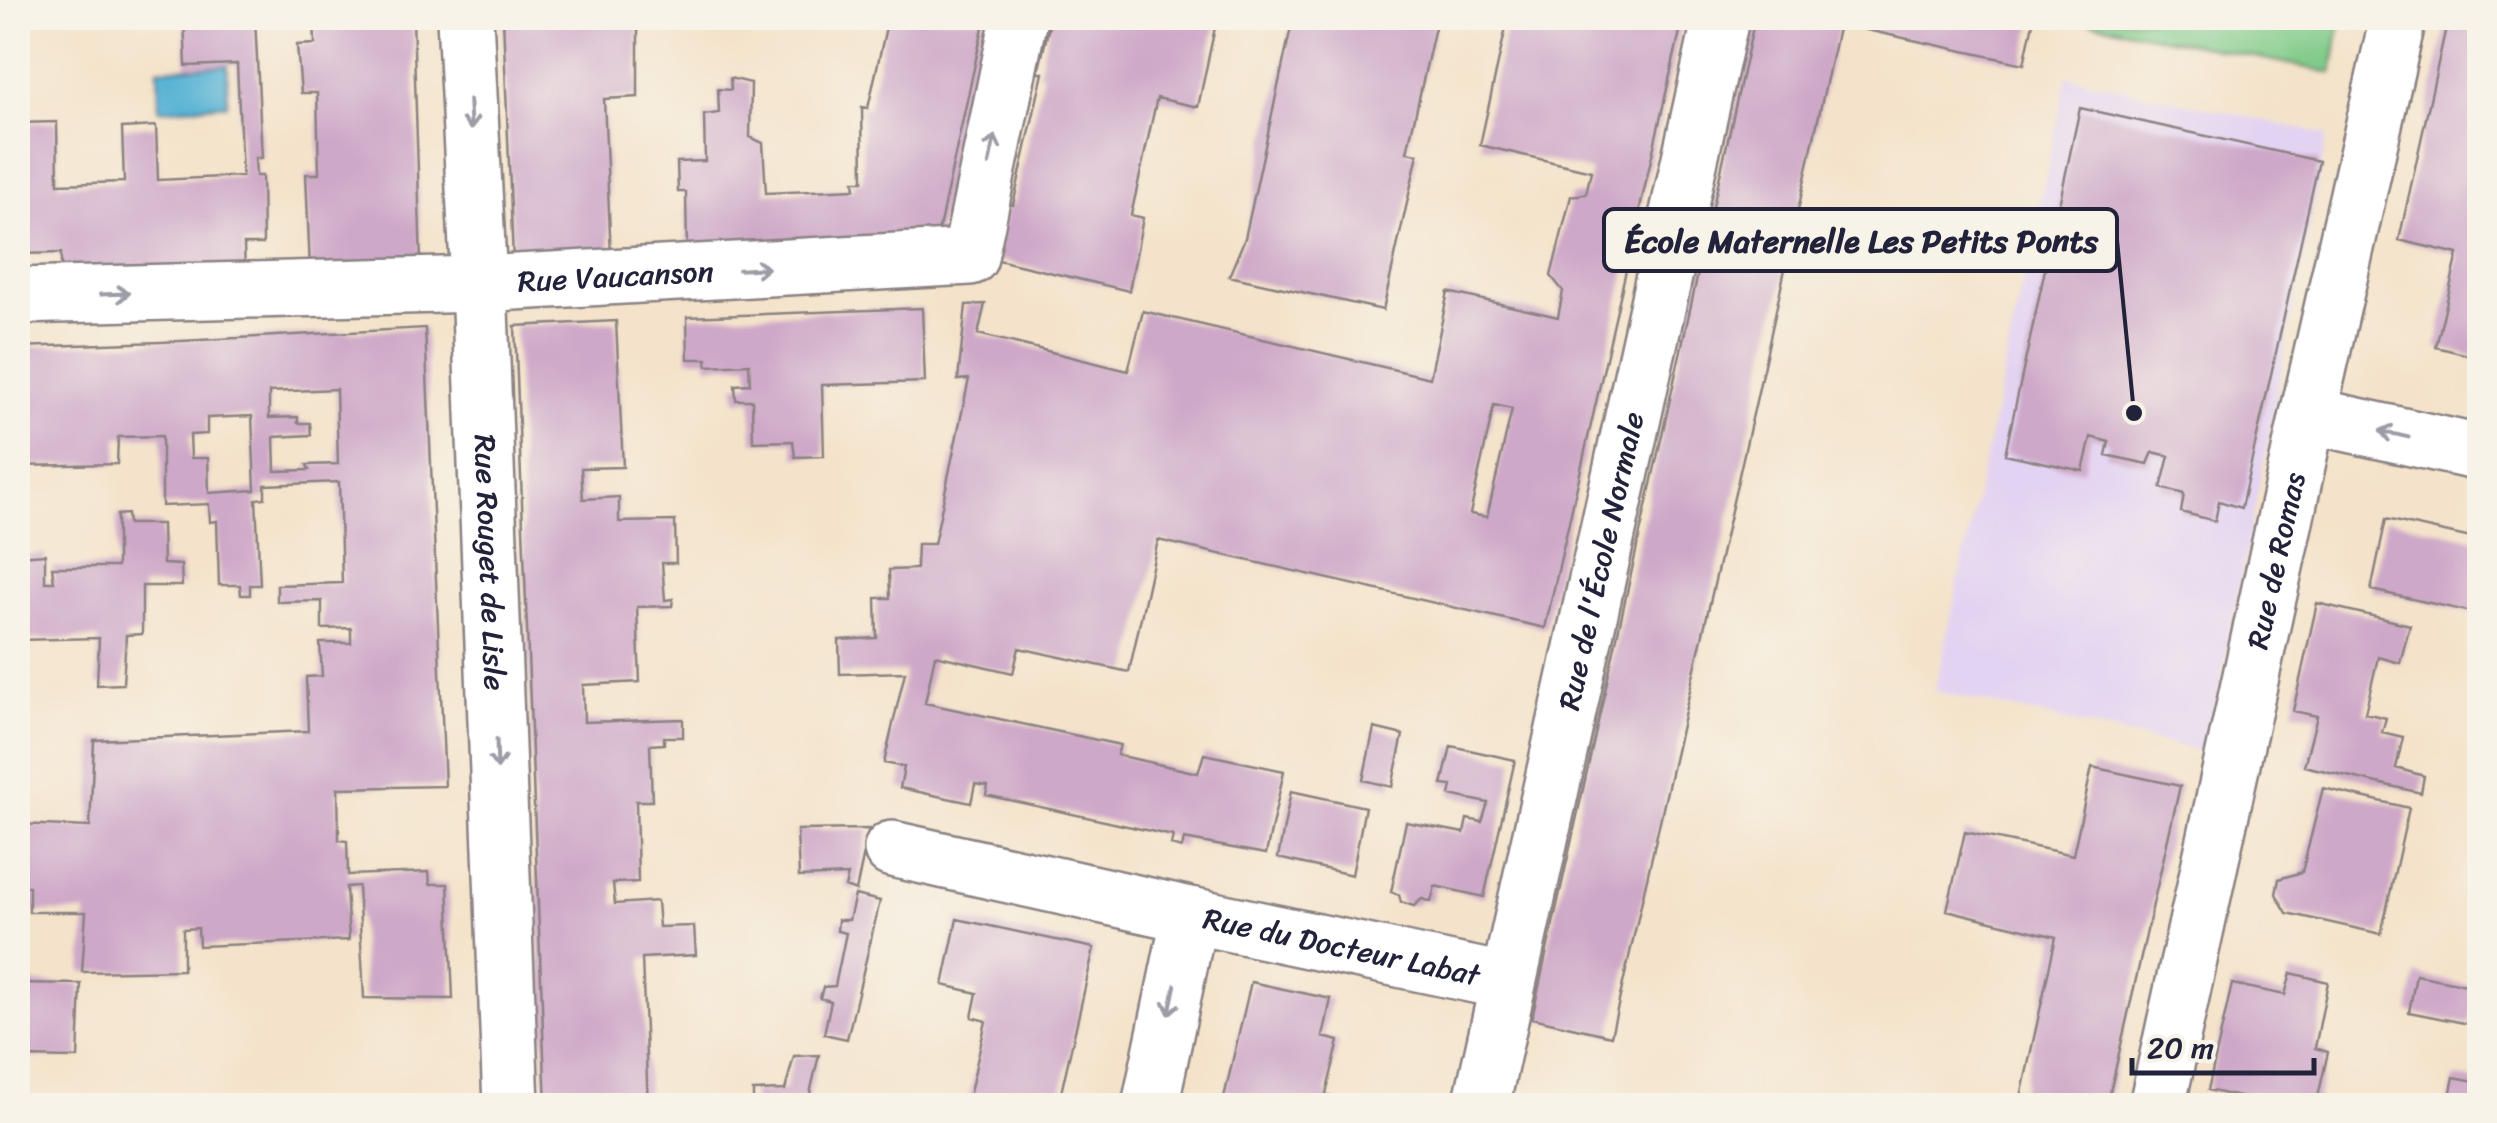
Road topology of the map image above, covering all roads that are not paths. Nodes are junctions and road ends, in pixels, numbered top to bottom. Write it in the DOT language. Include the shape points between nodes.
graph roads {
  1 [pos="465,18"];
  2 [pos="1020,18"];
  3 [pos="1721,18"];
  4 [pos="2398,18"];
  5 [pos="479,284"];
  6 [pos="18,296"];
  7 [pos="2308,415"];
  8 [pos="2480,453"];
  9 [pos="892,849"];
  10 [pos="1190,915"];
  11 [pos="1508,982"];
  12 [pos="511,1106"];
  13 [pos="1150,1106"];
  14 [pos="1481,1106"];
  15 [pos="2158,1106"];
  1 -- 5 [label="street, Rue Rouget de Lisle, one-way"];
  5 -- 2 [label="street, Rue Vaucanson, one-way" via="970,257"];
  3 -- 11 [label="street, Rue de l'École Normale"];
  4 -- 7 [label="street, Rue de Romas"];
  6 -- 5 [label="street, Rue Vaucanson, one-way"];
  5 -- 12 [label="street, Rue Rouget de Lisle, one-way"];
  8 -- 7 [label="street, one-way"];
  7 -- 15 [label="street, Rue de Romas"];
  9 -- 10 [label="street"];
  10 -- 11 [label="street, Rue du Docteur Labat"];
  10 -- 13 [label="street, Rue du Docteur Labat, one-way"];
  11 -- 14 [label="street, Rue de l'École Normale"];
}
